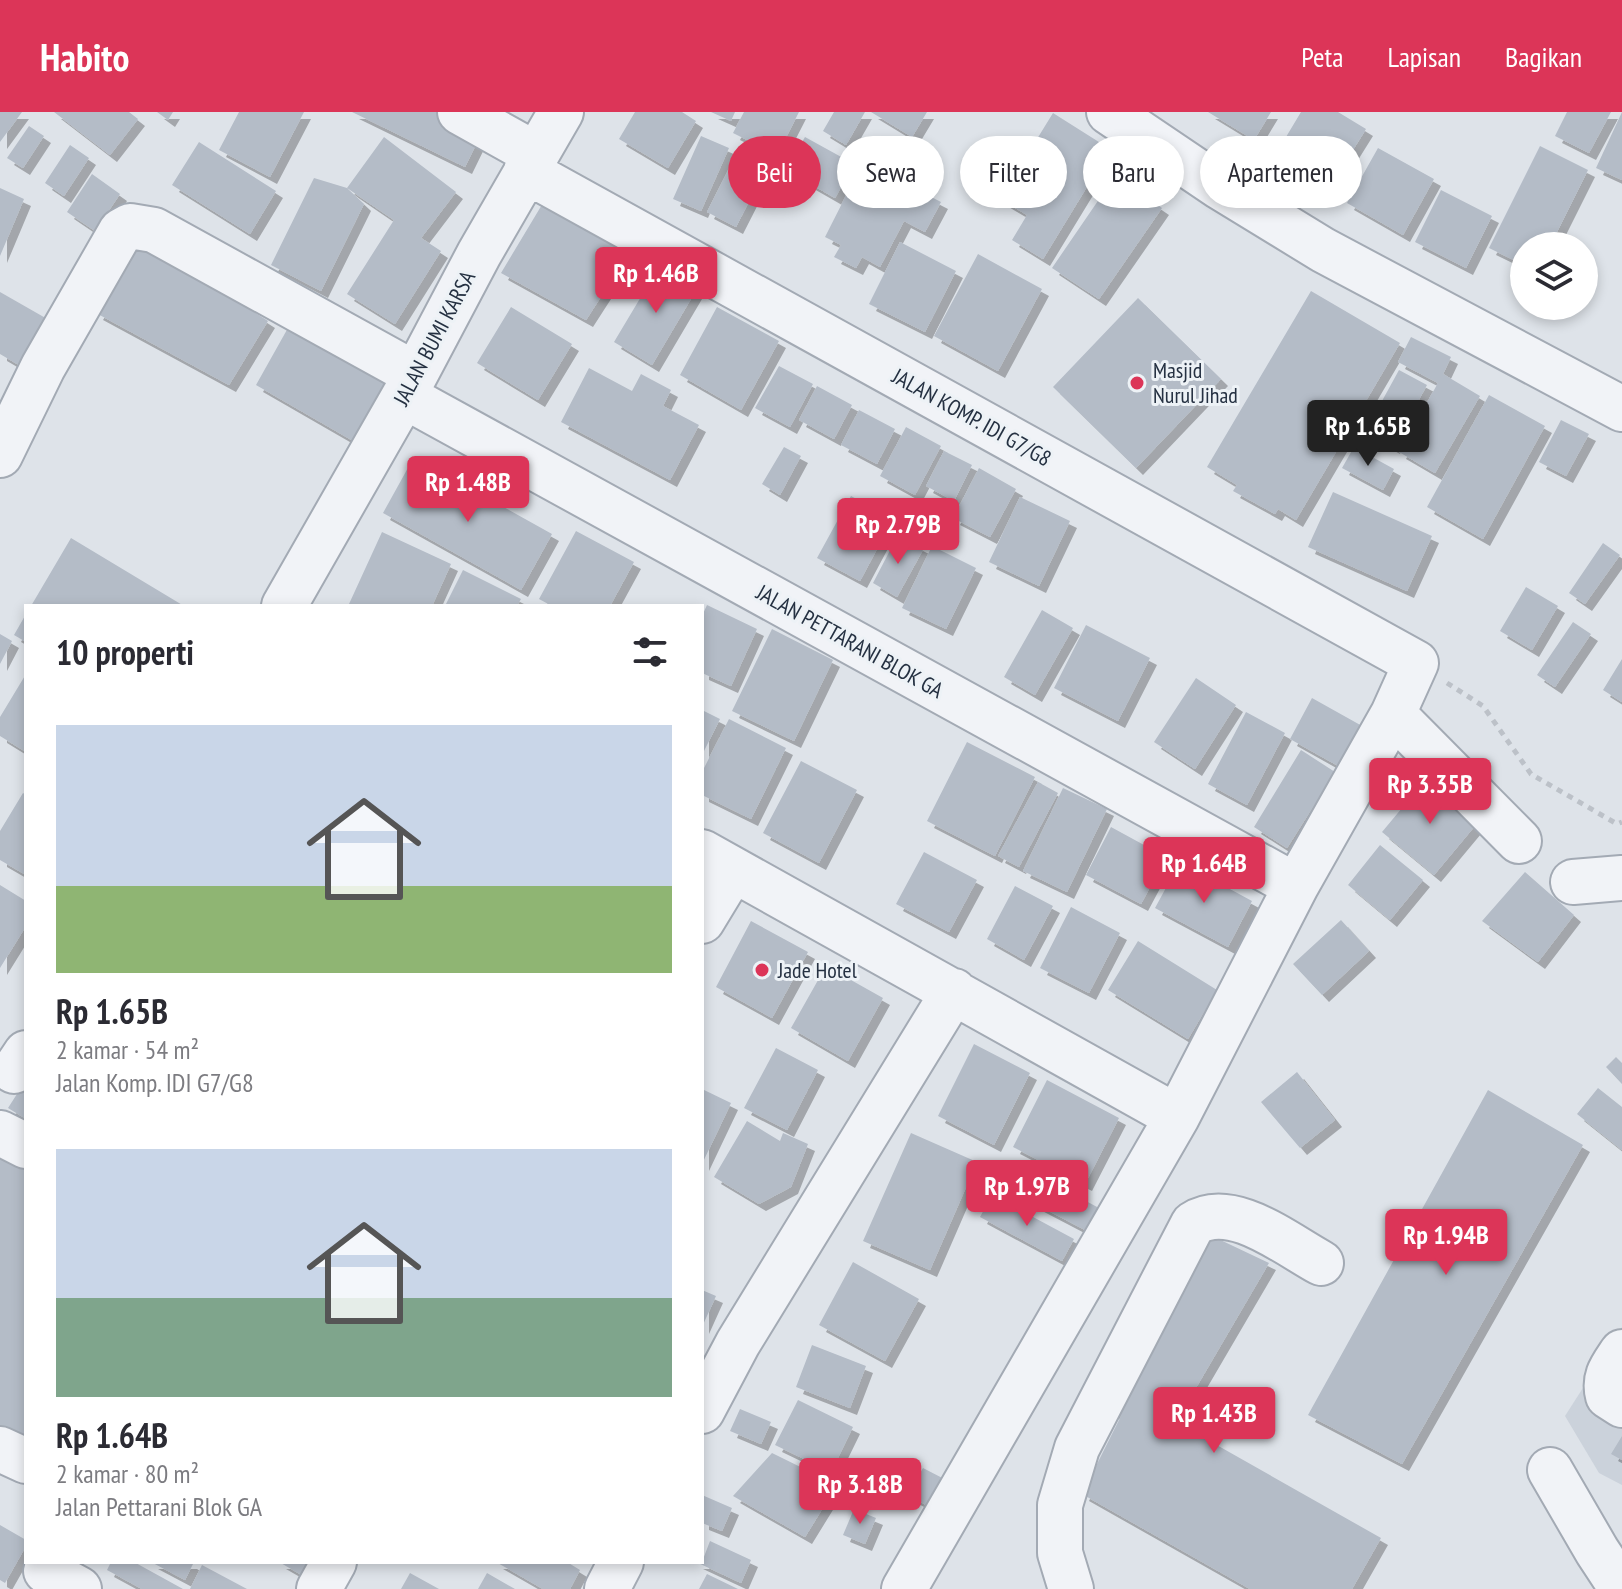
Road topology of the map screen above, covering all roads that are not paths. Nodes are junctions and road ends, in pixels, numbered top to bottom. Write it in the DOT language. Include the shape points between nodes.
graph roads {
  1 [pos="460,112"];
  2 [pos="561,112"];
  3 [pos="1109,112"];
  4 [pos="531,162"];
  5 [pos="410,385"];
  6 [pos="1622,409"];
  7 [pos="0,455"];
  8 [pos="285,604"];
  9 [pos="1393,714"];
  10 [pos="1519,841"];
  11 [pos="718,861"];
  12 [pos="1622,878"];
  13 [pos="1573,882"];
  14 [pos="1296,886"];
  15 [pos="704,914"];
  16 [pos="954,991"];
  17 [pos="1177,1117"];
  18 [pos="0,1133"];
  19 [pos="24,1145"];
  20 [pos="1321,1263"];
  21 [pos="1622,1352"];
  22 [pos="1617,1402"];
  23 [pos="704,1407"];
  24 [pos="0,1449"];
  25 [pos="24,1460"];
  26 [pos="1550,1470"];
  27 [pos="333,1564"];
  28 [pos="620,1564"];
  29 [pos="319,1589"];
  30 [pos="607,1589"];
  31 [pos="904,1589"];
  32 [pos="1071,1589"];
  33 [pos="1622,1589"];
  1 -- 4 [label="street, JALAN KOMP. IDI G7/G8"];
  2 -- 4 [label="street, JALAN BUMI KARSA"];
  3 -- 6 [label="street" via="1323,250"];
  4 -- 5 [label="street, JALAN BUMI KARSA"];
  4 -- 9 [label="street, JALAN KOMP. IDI G7/G8" via="1416,663"];
  5 -- 7 [label="street, JALAN PETTARANI BLOK GA" via="154,230 130,226 121,231 43,367"];
  5 -- 8 [label="street, JALAN BUMI KARSA"];
  5 -- 14 [label="street, JALAN PETTARANI BLOK GA"];
  9 -- 10 [label="street"];
  9 -- 14 [label="street"];
  11 -- 15 [label="street"];
  11 -- 16 [label="street"];
  12 -- 13 [label="street"];
  14 -- 17 [label="street"];
  16 -- 17 [label="street"];
  16 -- 23 [label="street"];
  17 -- 31 [label="street"];
  18 -- 19 [label="street"];
  20 -- 32 [label="street" via="1239,1218 1206,1216 1193,1224 1077,1448 1060,1505 1060,1553"];
  21 -- 22 [label="street" via="1606,1382 1608,1396"];
  24 -- 25 [label="street"];
  26 -- 33 [label="street"];
  27 -- 29 [label="street"];
  28 -- 30 [label="street"];
}
